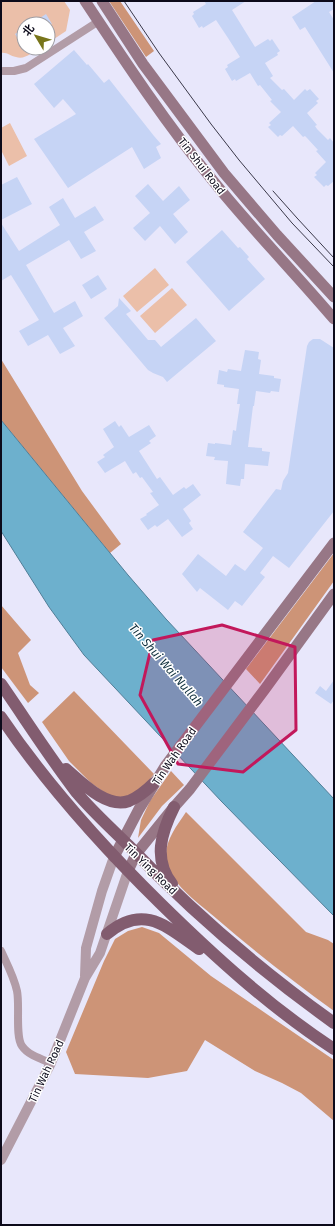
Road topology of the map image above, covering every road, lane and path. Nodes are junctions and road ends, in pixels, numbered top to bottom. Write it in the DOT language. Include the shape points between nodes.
graph roads {
  1 [pos="85,1"];
  2 [pos="102,1"];
  3 [pos="99,21"];
  4 [pos="2,71"];
  5 [pos="334,297"];
  6 [pos="334,319"];
  7 [pos="334,543"];
  8 [pos="334,594"];
  9 [pos="1,684"];
  10 [pos="1,717"];
  11 [pos="49,754"];
  12 [pos="154,783"];
  13 [pos="174,807"];
  14 [pos="122,840"];
  15 [pos="136,854"];
  16 [pos="114,858"];
  17 [pos="128,871"];
  18 [pos="182,898"];
  19 [pos="107,934"];
  20 [pos="1,951"];
  21 [pos="231,971"];
  22 [pos="85,978"];
  23 [pos="334,1023"];
  24 [pos="334,1049"];
  25 [pos="51,1063"];
  26 [pos="1,1160"];
  1 -- 3 [label="main road, Tin Shui Road"];
  2 -- 5 [label="main road, Tin Shui Road" via="143,64 224,173"];
  3 -- 4 [label="street" via="26,68"];
  3 -- 6 [label="main road, Tin Shui Road" via="132,72 213,182"];
  7 -- 12 [label="main road, Tin Wah Road"];
  8 -- 13 [label="main road, Tin Wah Road"];
  9 -- 11 [label="main road, Tin Ying Road"];
  10 -- 16 [label="main road, Tin Ying Road" via="58,794"];
  11 -- 12 [label="main road" via="96,794 114,802 123,803 131,800"];
  11 -- 14 [label="main road, Tin Ying Road" via="78,794"];
  12 -- 14 [label="main road, Tin Wah Road"];
  13 -- 15 [label="main road, Tin Wah Road"];
  13 -- 18 [label="main road" via="162,837 161,856 162,867"];
  14 -- 15 [label="main road, Tin Ying Road"];
  14 -- 16 [label="main road, Tin Wah Road"];
  15 -- 17 [label="main road, Tin Wah Road"];
  15 -- 18 [label="main road, Tin Ying Road"];
  16 -- 17 [label="main road, Tin Ying Road"];
  16 -- 22 [label="street, Tin Wah Road" via="86,948"];
  17 -- 19 [label="street, Tin Wah Road"];
  17 -- 21 [label="main road, Tin Ying Road"];
  18 -- 23 [label="main road, Tin Ying Road" via="278,982"];
  19 -- 21 [label="main road" via="115,927 134,920 148,919 173,932"];
  19 -- 22 [label="street, Tin Wah Road" via="100,953"];
  20 -- 25 [label="street" via="17,990 18,1040 25,1050"];
  21 -- 24 [label="main road, Tin Ying Road"];
  22 -- 25 [label="street, Tin Wah Road"];
  25 -- 26 [label="street, Tin Wah Road"];
}
